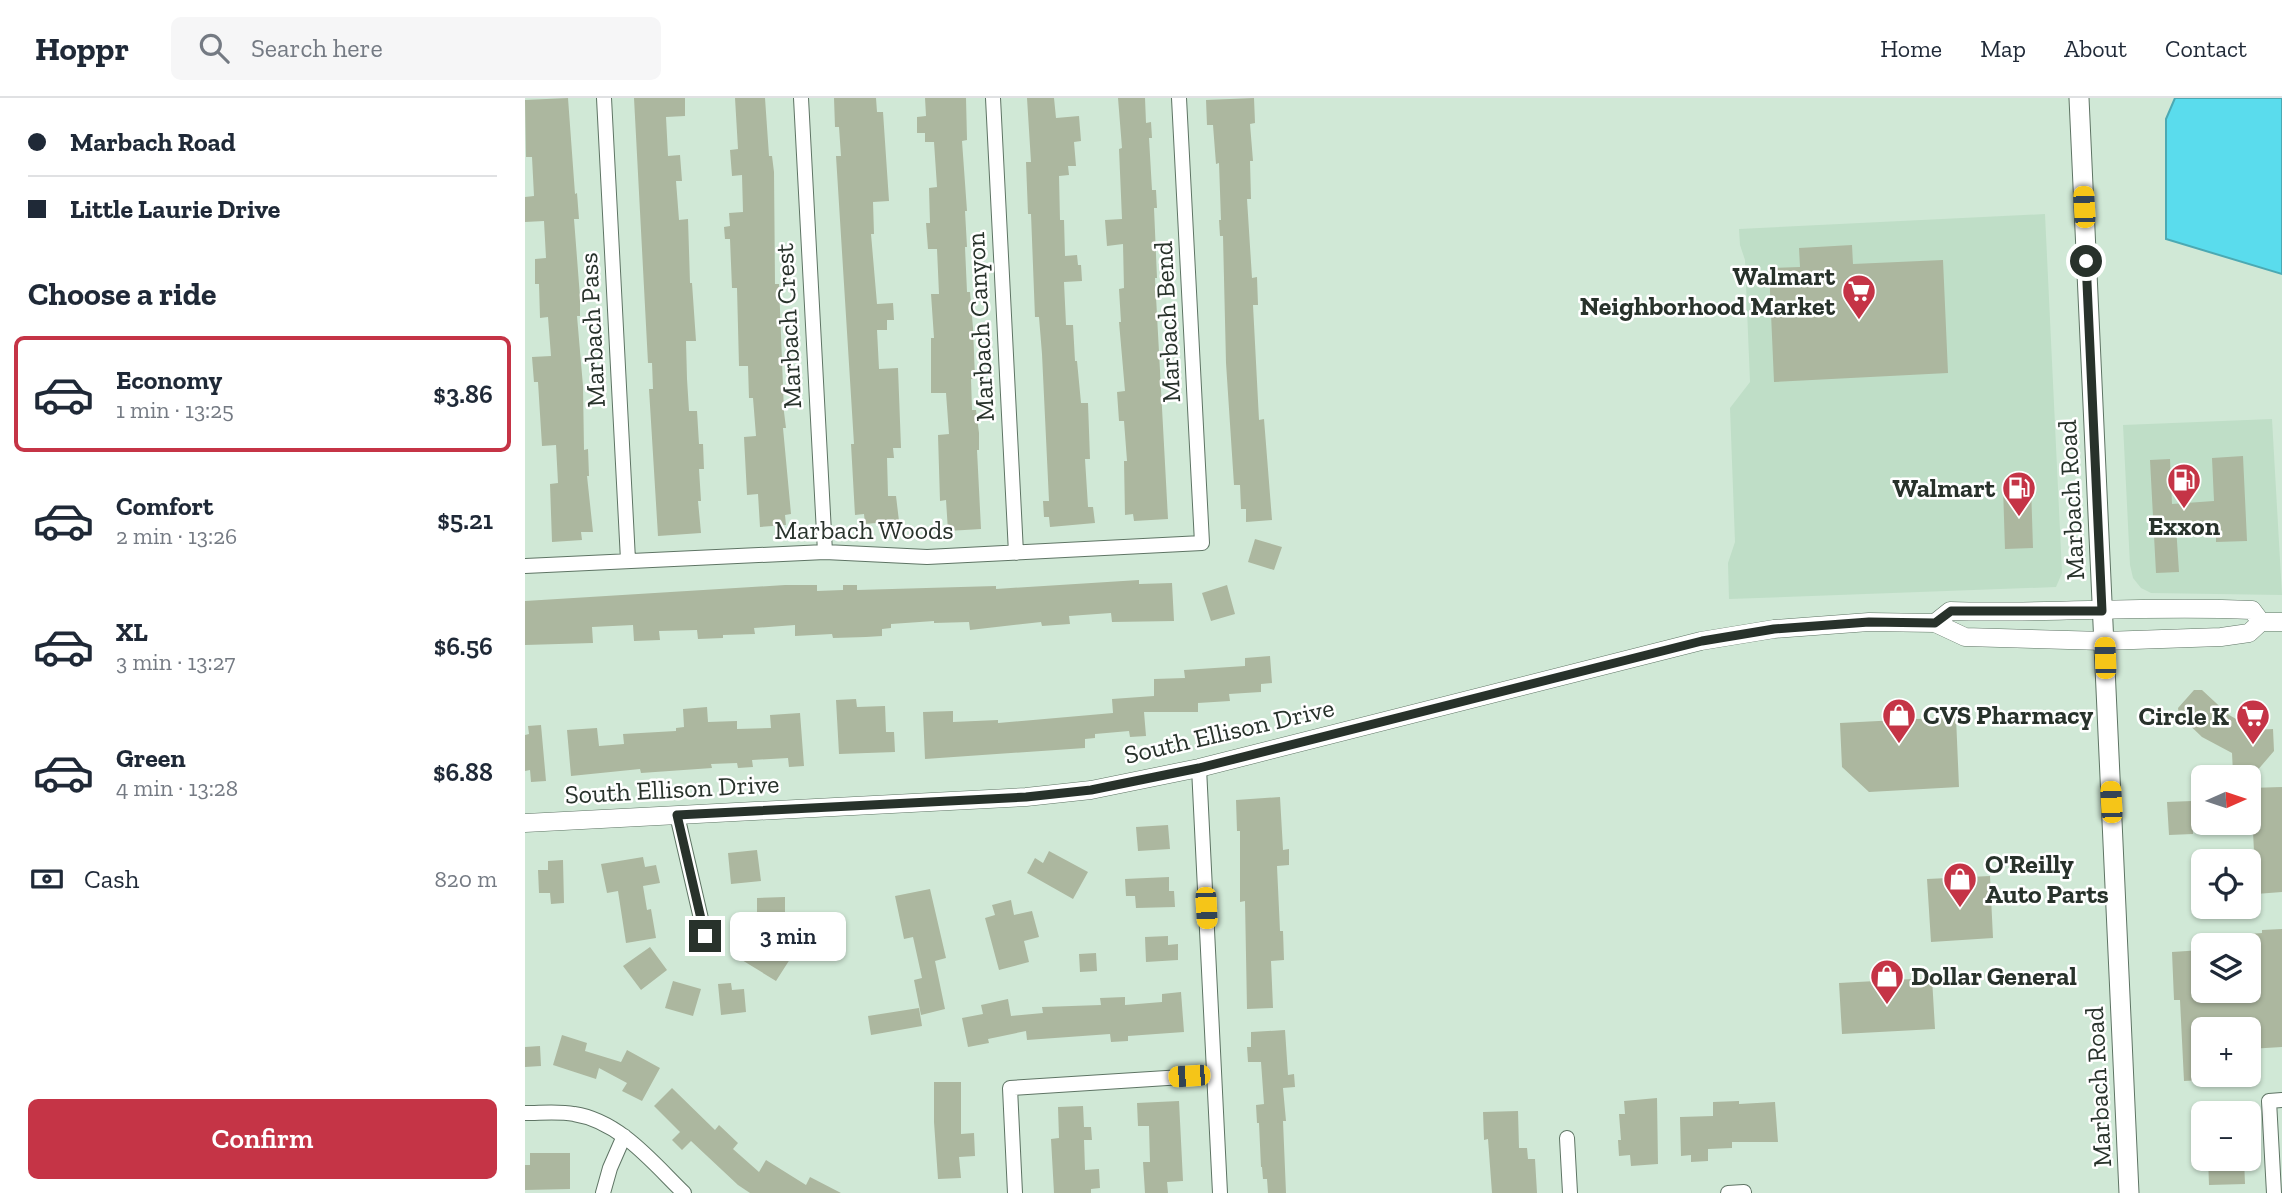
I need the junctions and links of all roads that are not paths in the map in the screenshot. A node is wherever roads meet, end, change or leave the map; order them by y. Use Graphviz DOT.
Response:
graph roads {
  1 [pos="604,98"];
  2 [pos="801,98"];
  3 [pos="993,98"];
  4 [pos="1179,98"];
  5 [pos="2079,98"];
  6 [pos="1202,543"];
  7 [pos="825,552"];
  8 [pos="1016,553"];
  9 [pos="628,561"];
  10 [pos="525,566"];
  11 [pos="2194,607"];
  12 [pos="2102,611"];
  13 [pos="2262,622"];
  14 [pos="2282,622"];
  15 [pos="1935,623"];
  16 [pos="2197,638"];
  17 [pos="2104,641"];
  18 [pos="1199,768"];
  19 [pos="677,815"];
  20 [pos="525,823"];
  21 [pos="705,936"];
  22 [pos="1215,1075"];
  23 [pos="2275,1100"];
  24 [pos="525,1113"];
  25 [pos="624,1136"];
  26 [pos="1567,1138"];
  27 [pos="1744,1192"];
  28 [pos="603,1193"];
  29 [pos="684,1193"];
  30 [pos="1015,1193"];
  31 [pos="1220,1193"];
  32 [pos="1570,1193"];
  33 [pos="1728,1193"];
  34 [pos="2129,1193"];
  35 [pos="2274,1193"];
  1 -- 9 [label="street, Marbach Pass"];
  2 -- 7 [label="street, Marbach Crest"];
  3 -- 8 [label="street, Marbach Canyon"];
  4 -- 6 [label="street, Marbach Bend"];
  5 -- 12 [label="main road, Marbach Road"];
  6 -- 8 [label="street, Marbach Woods"];
  7 -- 8 [label="street, Marbach Woods"];
  7 -- 9 [label="street, Marbach Woods"];
  9 -- 10 [label="street, Marbach Woods"];
  11 -- 12 [label="street, South Ellison Drive"];
  11 -- 13 [label="street, South Ellison Drive"];
  11 -- 16 [label="street"];
  12 -- 15 [label="street, South Ellison Drive"];
  12 -- 17 [label="main road, Marbach Road"];
  13 -- 14 [label="street, South Ellison Drive"];
  13 -- 16 [label="street, South Ellison Drive"];
  15 -- 17 [label="street, South Ellison Drive"];
  15 -- 18 [label="street, South Ellison Drive"];
  16 -- 17 [label="street, South Ellison Drive"];
  17 -- 34 [label="main road, Marbach Road"];
  18 -- 19 [label="street, South Ellison Drive"];
  18 -- 22 [label="street"];
  19 -- 20 [label="street, South Ellison Drive"];
  19 -- 21 [label="street"];
  22 -- 30 [label="street"];
  22 -- 31 [label="street"];
  23 -- 35 [label="street"];
  24 -- 25 [label="street"];
  25 -- 28 [label="street"];
  25 -- 29 [label="street"];
  26 -- 32 [label="street"];
  27 -- 33 [label="street"];
}
